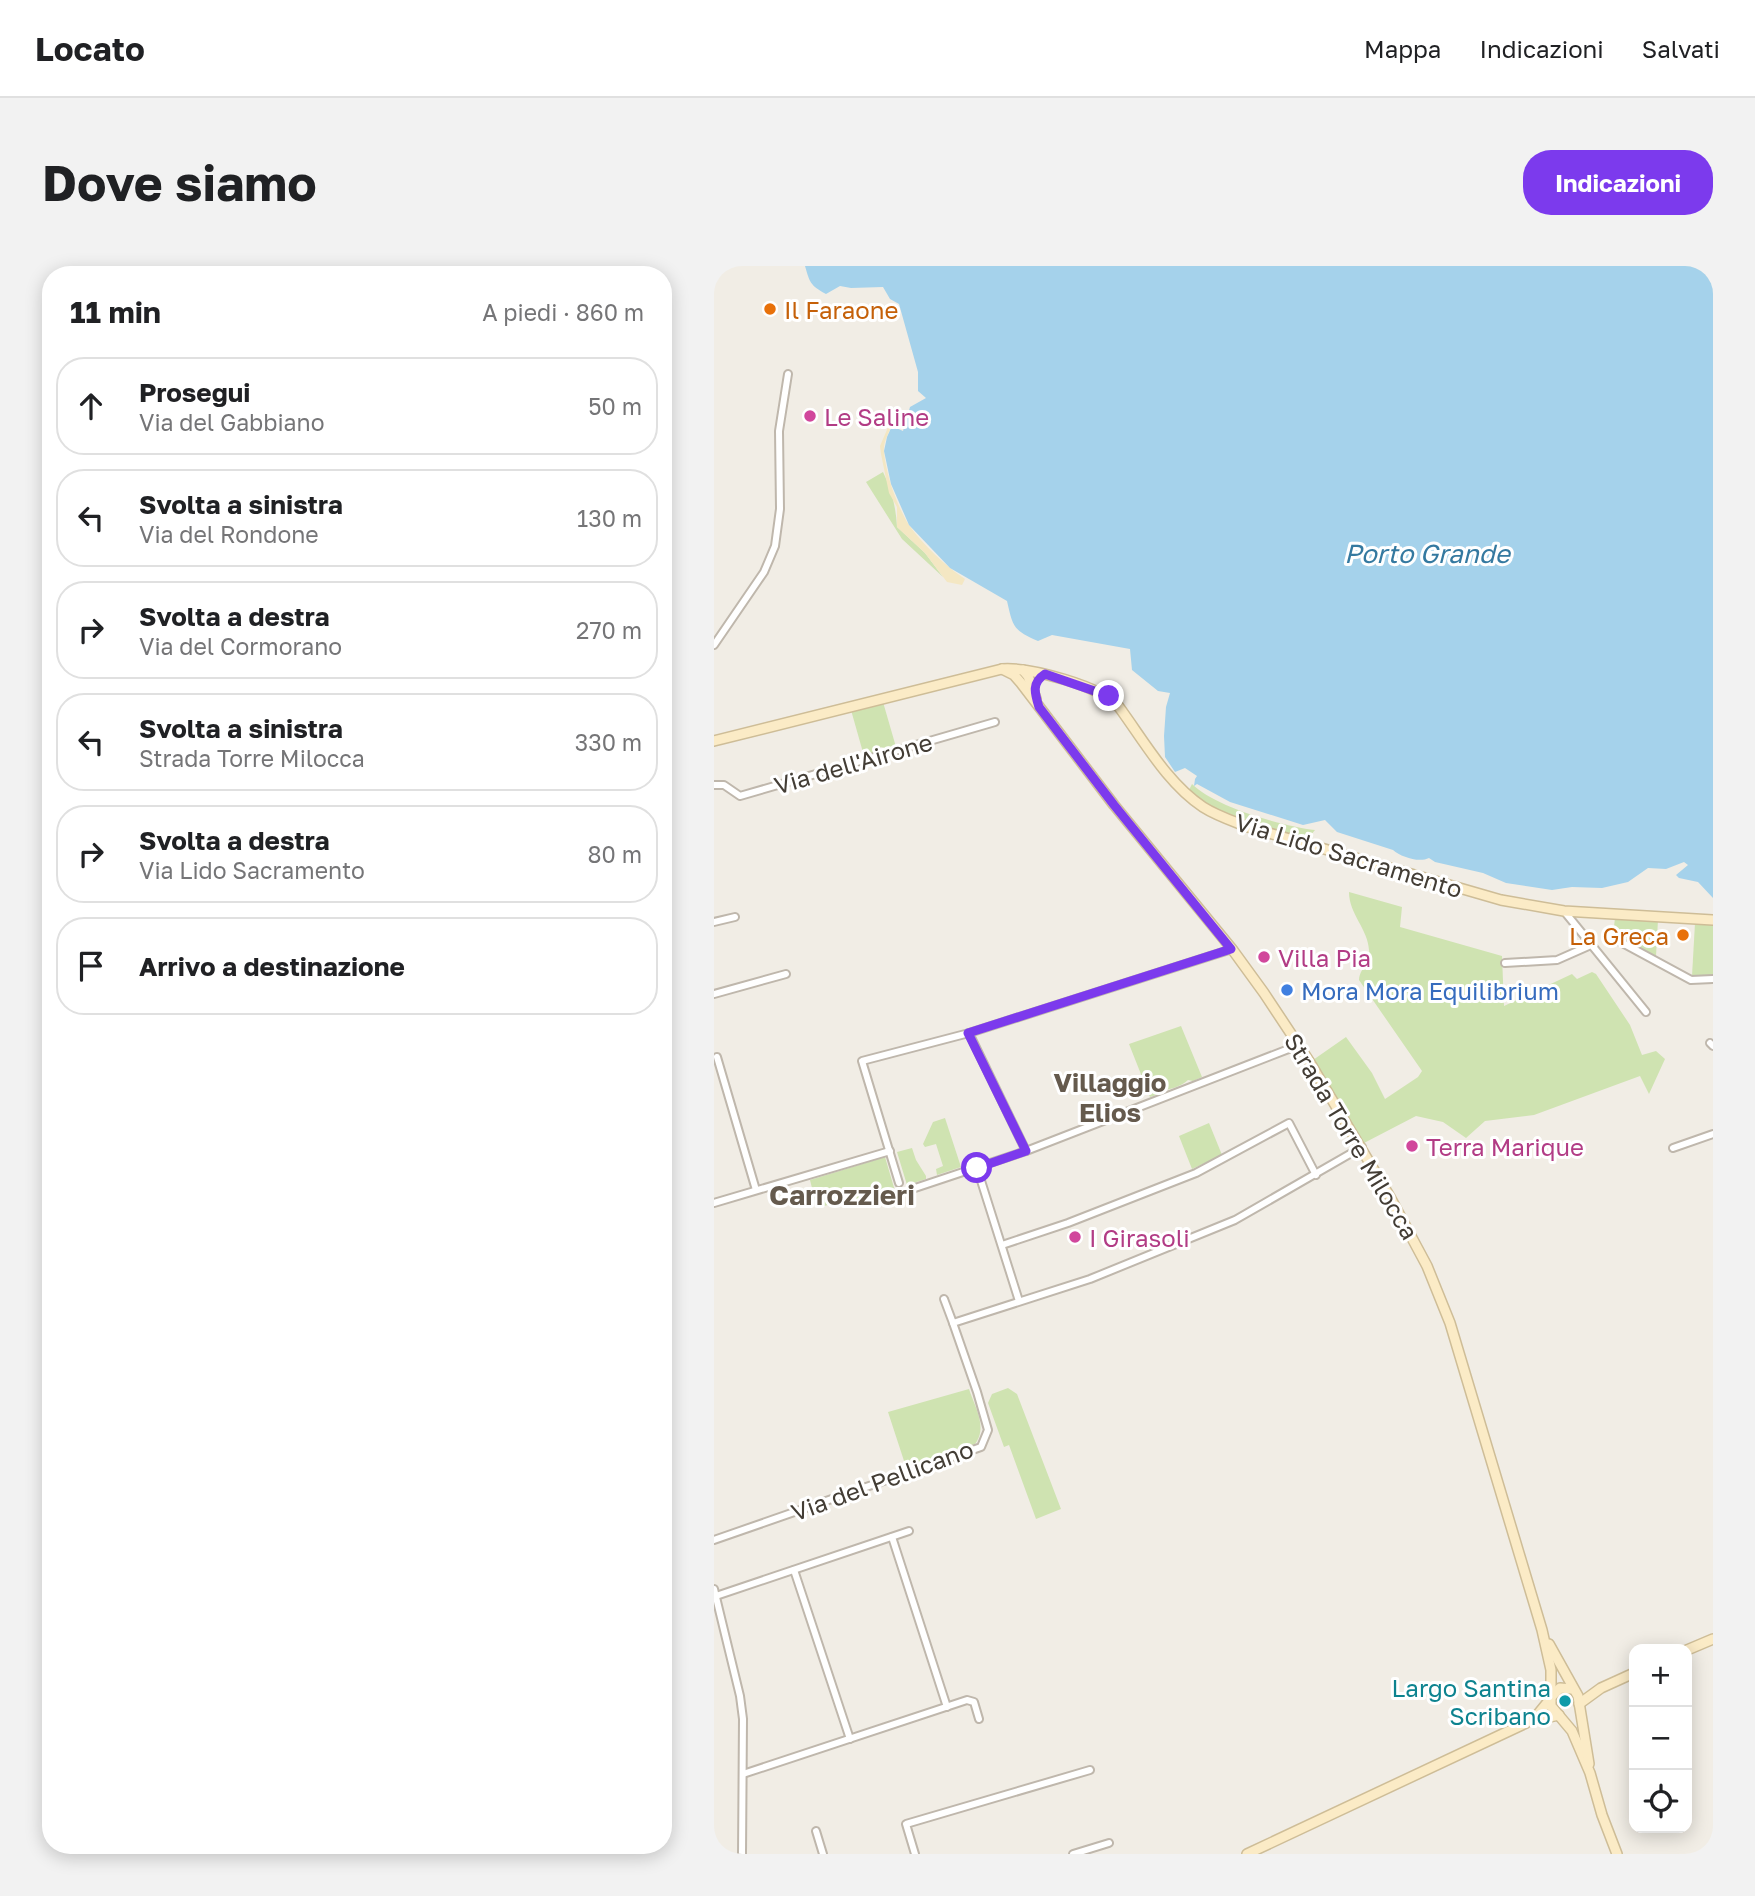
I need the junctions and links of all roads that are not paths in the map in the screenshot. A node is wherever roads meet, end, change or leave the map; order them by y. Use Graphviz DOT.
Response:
graph roads {
  1 [pos="788,374"];
  2 [pos="714,645"];
  3 [pos="1002,669"];
  4 [pos="1023,670"];
  5 [pos="1045,674"];
  6 [pos="1021,683"];
  7 [pos="1034,693"];
  8 [pos="1039,707"];
  9 [pos="995,722"];
  10 [pos="714,740"];
  11 [pos="714,785"];
  12 [pos="1564,911"];
  13 [pos="735,916"];
  14 [pos="1713,920"];
  15 [pos="714,922"];
  16 [pos="1617,940"];
  17 [pos="1591,945"];
  18 [pos="1231,949"];
  19 [pos="1504,963"];
  20 [pos="786,974"];
  21 [pos="1713,979"];
  22 [pos="714,994"];
  23 [pos="1646,1012"];
  24 [pos="968,1033"];
  25 [pos="1299,1045"];
  26 [pos="717,1057"];
  27 [pos="1713,1134"];
  28 [pos="1362,1147"];
  29 [pos="1673,1148"];
  30 [pos="890,1151"];
  31 [pos="1026,1151"];
  32 [pos="977,1168"];
  33 [pos="1316,1175"];
  34 [pos="899,1183"];
  35 [pos="915,1188"];
  36 [pos="756,1190"];
  37 [pos="714,1203"];
  38 [pos="1002,1245"];
  39 [pos="944,1299"];
  40 [pos="1019,1301"];
  41 [pos="953,1323"];
  42 [pos="909,1531"];
  43 [pos="892,1537"];
  44 [pos="714,1540"];
  45 [pos="794,1570"];
  46 [pos="715,1593"];
  47 [pos="1542,1630"];
  48 [pos="1713,1639"];
  49 [pos="1692,1648"];
  50 [pos="1629,1675"];
  51 [pos="1601,1688"];
  52 [pos="1573,1690"];
  53 [pos="1551,1697"];
  54 [pos="1579,1705"];
  55 [pos="947,1707"];
  56 [pos="1560,1715"];
  57 [pos="979,1719"];
  58 [pos="1526,1723"];
  59 [pos="850,1739"];
  60 [pos="1090,1770"];
  61 [pos="1590,1773"];
  62 [pos="743,1774"];
  63 [pos="816,1832"];
  64 [pos="1109,1843"];
  65 [pos="742,1854"];
  66 [pos="823,1854"];
  67 [pos="915,1854"];
  68 [pos="1073,1854"];
  69 [pos="1247,1854"];
  70 [pos="1617,1854"];
  1 -- 2 [label="street"];
  3 -- 4 [label="street, Via Lido Sacramento"];
  3 -- 6 [label="street, Strada Torre Milocca"];
  3 -- 10 [label="street, Via Lido Sacramento"];
  4 -- 5 [label="street, Via Lido Sacramento"];
  4 -- 6 [label="street"];
  4 -- 7 [label="street"];
  5 -- 7 [label="street"];
  5 -- 12 [label="street, Via Lido Sacramento"];
  6 -- 8 [label="street, Strada Torre Milocca"];
  7 -- 8 [label="street"];
  8 -- 18 [label="street, Strada Torre Milocca"];
  9 -- 11 [label="street, Via dell'Airone"];
  12 -- 14 [label="street, Via Lido Sacramento"];
  12 -- 17 [label="street"];
  13 -- 15 [label="street"];
  16 -- 21 [label="street"];
  17 -- 19 [label="street"];
  17 -- 23 [label="street"];
  18 -- 24 [label="street"];
  18 -- 25 [label="street, Strada Torre Milocca"];
  20 -- 22 [label="street"];
  24 -- 30 [label="street"];
  24 -- 31 [label="street"];
  25 -- 28 [label="street, Strada Torre Milocca"];
  25 -- 31 [label="street"];
  26 -- 36 [label="street"];
  27 -- 29 [label="street"];
  28 -- 33 [label="street"];
  28 -- 47 [label="street, Strada Torre Milocca"];
  30 -- 34 [label="street"];
  30 -- 36 [label="street"];
  31 -- 32 [label="street"];
  32 -- 35 [label="street"];
  32 -- 38 [label="street"];
  33 -- 38 [label="street"];
  33 -- 40 [label="street"];
  36 -- 37 [label="street"];
  38 -- 40 [label="street"];
  39 -- 41 [label="street, Via del Pellicano"];
  40 -- 41 [label="street"];
  41 -- 44 [label="street, Via del Pellicano"];
  42 -- 43 [label="street"];
  43 -- 45 [label="street"];
  43 -- 55 [label="street"];
  45 -- 46 [label="street"];
  45 -- 59 [label="street"];
  46 -- 62 [label="street"];
  47 -- 52 [label="street"];
  47 -- 53 [label="street"];
  48 -- 49 [label="street"];
  50 -- 51 [label="street"];
  51 -- 52 [label="street"];
  51 -- 54 [label="street"];
  52 -- 53 [label="street"];
  52 -- 54 [label="street"];
  53 -- 56 [label="street"];
  53 -- 58 [label="street"];
  54 -- 56 [label="street"];
  54 -- 61 [label="street"];
  55 -- 57 [label="street"];
  55 -- 59 [label="street"];
  56 -- 58 [label="street"];
  56 -- 61 [label="street"];
  58 -- 69 [label="street"];
  59 -- 62 [label="street"];
  60 -- 67 [label="street"];
  61 -- 70 [label="street"];
  62 -- 65 [label="street"];
  63 -- 66 [label="street"];
  64 -- 68 [label="street"];
}
